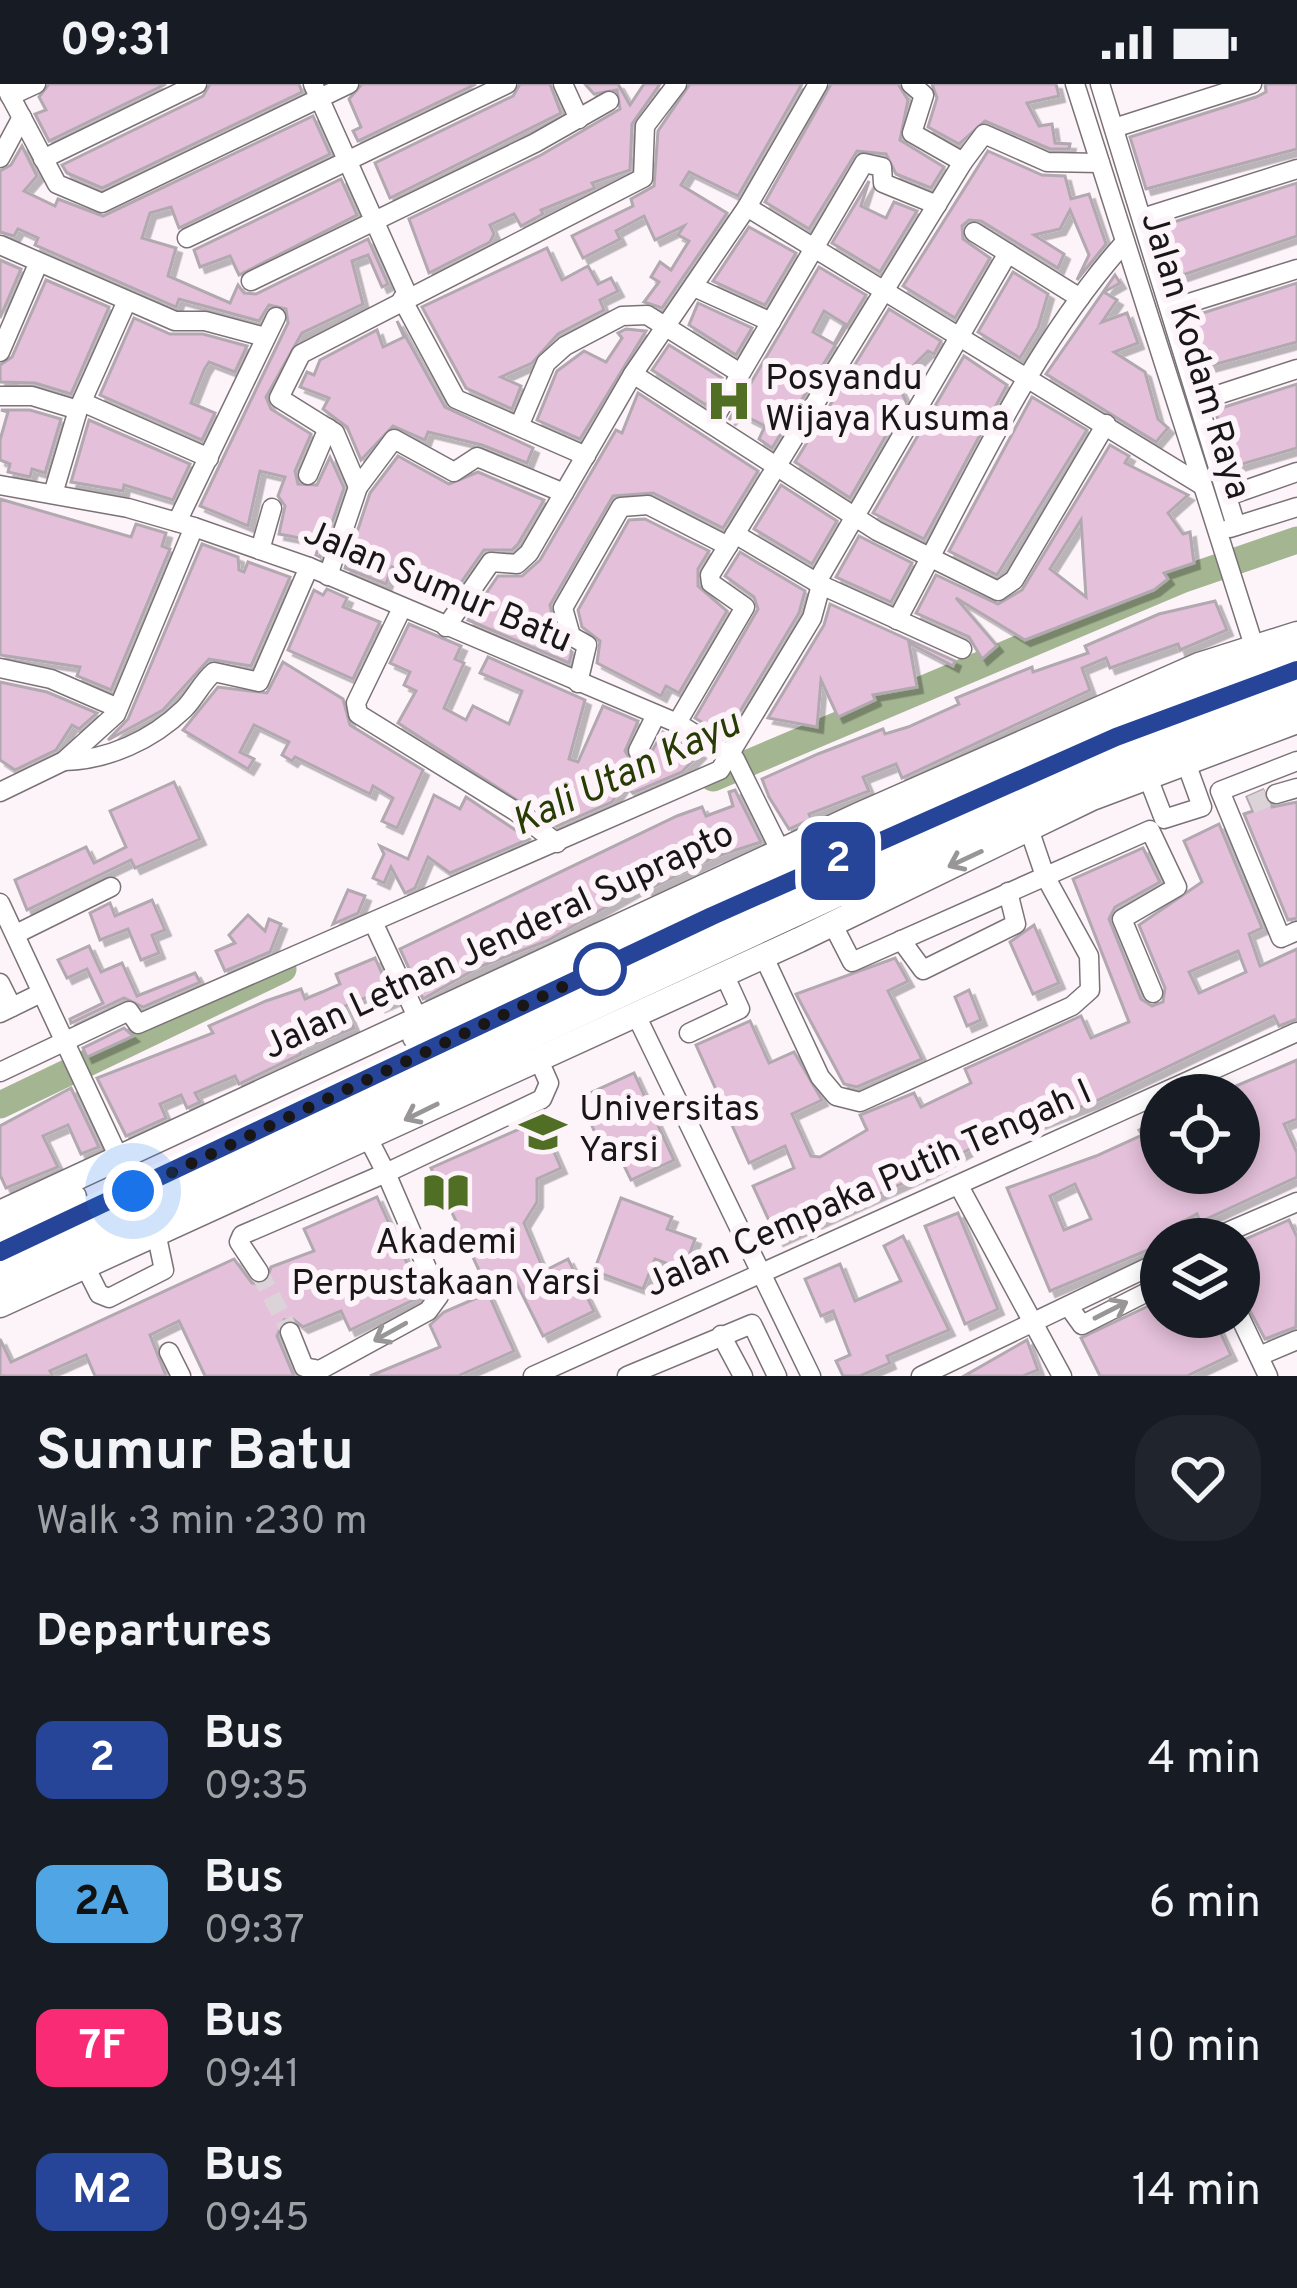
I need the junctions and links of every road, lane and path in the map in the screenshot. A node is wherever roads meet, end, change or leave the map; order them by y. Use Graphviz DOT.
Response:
graph roads {
  1 [pos="36,84"];
  2 [pos="197,84"];
  3 [pos="349,84"];
  4 [pos="506,84"];
  5 [pos="563,84"];
  6 [pos="677,84"];
  7 [pos="818,84"];
  8 [pos="911,84"];
  9 [pos="1076,84"];
  10 [pos="1100,84"];
  11 [pos="1252,84"];
  12 [pos="7,90"];
  13 [pos="316,91"];
  14 [pos="609,101"];
  15 [pos="22,117"];
  16 [pos="579,118"];
  17 [pos="1114,128"];
  18 [pos="0,158"];
  19 [pos="43,159"];
  20 [pos="347,162"];
  21 [pos="963,162"];
  22 [pos="1100,163"];
  23 [pos="1297,169"];
  24 [pos="937,205"];
  25 [pos="747,207"];
  26 [pos="1142,218"];
  27 [pos="375,221"];
  28 [pos="974,232"];
  29 [pos="187,238"];
  30 [pos="1125,242"];
  31 [pos="0,245"];
  32 [pos="816,246"];
  33 [pos="1008,253"];
  34 [pos="38,264"];
  35 [pos="1297,268"];
  36 [pos="251,281"];
  37 [pos="694,287"];
  38 [pos="883,290"];
  39 [pos="405,298"];
  40 [pos="1080,298"];
  41 [pos="126,303"];
  42 [pos="1170,309"];
  43 [pos="276,317"];
  44 [pos="771,322"];
  45 [pos="667,327"];
  46 [pos="961,337"];
  47 [pos="265,338"];
  48 [pos="0,352"];
  49 [pos="1297,369"];
  50 [pos="740,373"];
  51 [pos="633,374"];
  52 [pos="1032,376"];
  53 [pos="243,384"];
  54 [pos="0,396"];
  55 [pos="279,398"];
  56 [pos="1199,401"];
  57 [pos="80,406"];
  58 [pos="520,424"];
  59 [pos="711,424"];
  60 [pos="1106,424"];
  61 [pos="328,428"];
  62 [pos="586,456"];
  63 [pos="209,458"];
  64 [pos="777,466"];
  65 [pos="1297,472"];
  66 [pos="308,475"];
  67 [pos="1200,484"];
  68 [pos="0,485"];
  69 [pos="358,487"];
  70 [pos="564,493"];
  71 [pos="53,494"];
  72 [pos="1228,496"];
  73 [pos="272,508"];
  74 [pos="1297,508"];
  75 [pos="856,514"];
  76 [pos="186,524"];
  77 [pos="1236,526"];
  78 [pos="1214,533"];
  79 [pos="732,540"];
  80 [pos="260,550"];
  81 [pos="929,561"];
  82 [pos="309,567"];
  83 [pos="328,576"];
  84 [pos="819,582"];
  85 [pos="402,608"];
  86 [pos="897,620"];
  87 [pos="446,627"];
  88 [pos="1297,634"];
  89 [pos="1254,646"];
  90 [pos="962,649"];
  91 [pos="1297,656"];
  92 [pos="0,668"];
  93 [pos="1297,670"];
  94 [pos="1297,682"];
  95 [pos="578,683"];
  96 [pos="118,708"];
  97 [pos="656,715"];
  98 [pos="1294,715"];
  99 [pos="676,723"];
  100 [pos="1124,749"];
  101 [pos="1297,749"];
  102 [pos="638,751"];
  103 [pos="731,756"];
  104 [pos="1194,757"];
  105 [pos="64,761"];
  106 [pos="1297,761"];
  107 [pos="1297,788"];
  108 [pos="1220,791"];
  109 [pos="0,792"];
  110 [pos="1276,794"];
  111 [pos="1251,805"];
  112 [pos="859,815"];
  113 [pos="1231,818"];
  114 [pos="891,821"];
  115 [pos="1028,829"];
  116 [pos="556,843"];
  117 [pos="781,852"];
  118 [pos="1045,875"];
  119 [pos="864,882"];
  120 [pos="111,887"];
  121 [pos="1008,892"];
  122 [pos="0,903"];
  123 [pos="840,919"];
  124 [pos="378,930"];
  125 [pos="1297,931"];
  126 [pos="16,934"];
  127 [pos="901,940"];
  128 [pos="764,955"];
  129 [pos="724,974"];
  130 [pos="508,979"];
  131 [pos="0,983"];
  132 [pos="41,993"];
  133 [pos="1153,993"];
  134 [pos="497,1004"];
  135 [pos="6,1010"];
  136 [pos="636,1015"];
  137 [pos="418,1019"];
  138 [pos="1297,1032"];
  139 [pos="689,1033"];
  140 [pos="68,1050"];
  141 [pos="538,1058"];
  142 [pos="0,1072"];
  143 [pos="445,1076"];
  144 [pos="478,1085"];
  145 [pos="368,1138"];
  146 [pos="119,1158"];
  147 [pos="386,1173"];
  148 [pos="285,1174"];
  149 [pos="959,1186"];
  150 [pos="1297,1202"];
  151 [pos="304,1207"];
  152 [pos="0,1213"];
  153 [pos="1260,1218"];
  154 [pos="0,1232"];
  155 [pos="157,1237"];
  156 [pos="0,1252"];
  157 [pos="0,1267"];
  158 [pos="86,1268"];
  159 [pos="259,1272"];
  160 [pos="1140,1275"];
  161 [pos="762,1276"];
  162 [pos="0,1283"];
  163 [pos="1140,1296"];
  164 [pos="0,1305"];
  165 [pos="1069,1307"];
  166 [pos="1034,1324"];
  167 [pos="290,1332"];
  168 [pos="721,1335"];
  169 [pos="1250,1338"];
  170 [pos="1297,1340"];
  171 [pos="169,1352"];
  172 [pos="1258,1356"];
  173 [pos="574,1358"];
  174 [pos="181,1376"];
  175 [pos="533,1376"];
  176 [pos="583,1376"];
  177 [pos="627,1376"];
  178 [pos="743,1376"];
  179 [pos="777,1376"];
  180 [pos="811,1376"];
  181 [pos="921,1376"];
  182 [pos="1062,1376"];
  183 [pos="1268,1376"];
  1 -- 12 [label="street"];
  2 -- 19 [label="street"];
  3 -- 13 [label="street"];
  4 -- 20 [label="street"];
  5 -- 16 [label="street"];
  6 -- 39 [label="street"];
  7 -- 25 [label="street"];
  8 -- 21 [label="street"];
  9 -- 22 [label="street, Jalan Kodam Raya"];
  10 -- 17 [label="street"];
  11 -- 17 [label="street"];
  12 -- 15 [label="street"];
  13 -- 19 [label="street"];
  13 -- 20 [label="street"];
  14 -- 16 [label="street"];
  15 -- 18 [label="street"];
  15 -- 19 [label="street"];
  16 -- 27 [label="street"];
  17 -- 26 [label="street"];
  20 -- 27 [label="street"];
  20 -- 29 [label="street"];
  21 -- 22 [label="street"];
  21 -- 24 [label="street"];
  22 -- 30 [label="street, Jalan Kodam Raya"];
  23 -- 26 [label="street"];
  24 -- 32 [label="street"];
  24 -- 38 [label="street"];
  25 -- 32 [label="street"];
  25 -- 37 [label="street"];
  26 -- 42 [label="street"];
  27 -- 36 [label="street"];
  27 -- 39 [label="street"];
  28 -- 33 [label="street"];
  30 -- 40 [label="street"];
  30 -- 67 [label="street, Jalan Kodam Raya"];
  31 -- 34 [label="street"];
  32 -- 38 [label="street"];
  32 -- 44 [label="street"];
  33 -- 40 [label="street"];
  33 -- 46 [label="street"];
  34 -- 41 [label="street"];
  34 -- 48 [label="street"];
  35 -- 42 [label="street"];
  37 -- 44 [label="street"];
  37 -- 45 [label="street"];
  38 -- 46 [label="street"];
  38 -- 64 [label="street"];
  39 -- 55 [label="street"];
  39 -- 58 [label="street"];
  40 -- 52 [label="street"];
  41 -- 47 [label="street"];
  41 -- 57 [label="street"];
  42 -- 56 [label="street"];
  43 -- 47 [label="street"];
  44 -- 50 [label="street"];
  45 -- 50 [label="street"];
  45 -- 51 [label="street"];
  45 -- 58 [label="street"];
  46 -- 52 [label="street"];
  46 -- 75 [label="street"];
  47 -- 53 [label="street"];
  49 -- 56 [label="street"];
  50 -- 59 [label="street"];
  51 -- 59 [label="street"];
  51 -- 62 [label="street"];
  52 -- 60 [label="street"];
  52 -- 81 [label="street"];
  53 -- 55 [label="street"];
  53 -- 63 [label="street"];
  54 -- 57 [label="street"];
  55 -- 61 [label="street"];
  56 -- 72 [label="street"];
  57 -- 63 [label="street"];
  57 -- 71 [label="street"];
  58 -- 62 [label="street"];
  59 -- 64 [label="street"];
  60 -- 67 [label="street"];
  60 -- 81 [label="street"];
  61 -- 66 [label="street"];
  61 -- 69 [label="street"];
  62 -- 70 [label="street"];
  63 -- 76 [label="street"];
  64 -- 75 [label="street"];
  64 -- 79 [label="street"];
  65 -- 72 [label="street"];
  67 -- 78 [label="street, Jalan Kodam Raya"];
  68 -- 71 [label="street, Jalan Sumur Batu"];
  69 -- 70 [label="street"];
  69 -- 83 [label="street"];
  70 -- 87 [label="street"];
  71 -- 76 [label="street, Jalan Sumur Batu"];
  72 -- 77 [label="street"];
  73 -- 80 [label="street"];
  74 -- 77 [label="street"];
  75 -- 81 [label="street"];
  75 -- 84 [label="street"];
  76 -- 80 [label="street, Jalan Sumur Batu"];
  76 -- 96 [label="street"];
  77 -- 78 [label="street"];
  78 -- 89 [label="street, Jalan Kodam Raya"];
  79 -- 84 [label="street"];
  79 -- 95 [label="street"];
  79 -- 99 [label="street"];
  80 -- 82 [label="street, Jalan Sumur Batu"];
  81 -- 86 [label="street"];
  82 -- 83 [label="street, Jalan Sumur Batu"];
  82 -- 105 [label="street"];
  83 -- 85 [label="street, Jalan Sumur Batu"];
  84 -- 86 [label="street"];
  84 -- 103 [label="street"];
  85 -- 87 [label="street, Jalan Sumur Batu"];
  85 -- 116 [label="street"];
  86 -- 90 [label="street"];
  87 -- 95 [label="street, Jalan Sumur Batu"];
  88 -- 89 [label="main road, Jalan Letnan Jenderal Suprapto"];
  89 -- 112 [label="main road, Jalan Letnan Jenderal Suprapto"];
  91 -- 100 [label="main road, Jalan Letnan Jenderal Suprapto"];
  92 -- 96 [label="street"];
  93 -- 100 [label="street"];
  94 -- 100 [label="street"];
  95 -- 97 [label="street, Jalan Sumur Batu"];
  96 -- 105 [label="street"];
  97 -- 99 [label="street, Jalan Sumur Batu"];
  97 -- 102 [label="street"];
  98 -- 100 [label="main road, Jalan Letnan Jenderal Suprapto"];
  98 -- 101 [label="street"];
  98 -- 104 [label="main road, Jalan Letnan Jenderal Suprapto"];
  99 -- 103 [label="street, Jalan Sumur Batu"];
  100 -- 104 [label="main road, Jalan Letnan Jenderal Suprapto"];
  100 -- 104 [label="street"];
  100 -- 114 [label="main road, Jalan Letnan Jenderal Suprapto"];
  100 -- 115 [label="main road, Jalan Letnan Jenderal Suprapto"];
  100 -- 119 [label="main road, Jalan Letnan Jenderal Suprapto"];
  100 -- 156 [label="street"];
  100 -- 157 [label="street"];
  103 -- 116 [label="street"];
  103 -- 117 [label="street"];
  104 -- 108 [label="street"];
  105 -- 109 [label="street"];
  106 -- 108 [label="street"];
  107 -- 110 [label="street"];
  108 -- 113 [label="street"];
  111 -- 113 [label="street"];
  112 -- 114 [label="main road"];
  112 -- 117 [label="main road, Jalan Letnan Jenderal Suprapto"];
  113 -- 125 [label="street"];
  114 -- 134 [label="main road, Jalan Letnan Jenderal Suprapto"];
  115 -- 118 [label="street"];
  115 -- 123 [label="main road, Jalan Letnan Jenderal Suprapto, one-way"];
  116 -- 124 [label="street"];
  117 -- 130 [label="main road, Jalan Letnan Jenderal Suprapto"];
  118 -- 121 [label="street"];
  118 -- 128 [label="street"];
  118 -- 133 [label="street"];
  119 -- 123 [label="main road"];
  119 -- 143 [label="main road, Jalan Letnan Jenderal Suprapto"];
  120 -- 126 [label="street"];
  121 -- 127 [label="street"];
  121 -- 127 [label="street"];
  122 -- 126 [label="street"];
  123 -- 127 [label="street"];
  123 -- 128 [label="main road, Jalan Letnan Jenderal Suprapto"];
  124 -- 137 [label="street"];
  124 -- 140 [label="street"];
  126 -- 132 [label="street"];
  128 -- 129 [label="main road, Jalan Letnan Jenderal Suprapto"];
  129 -- 136 [label="main road, Jalan Letnan Jenderal Suprapto"];
  129 -- 139 [label="street"];
  130 -- 134 [label="main road"];
  130 -- 137 [label="main road, Jalan Letnan Jenderal Suprapto"];
  131 -- 135 [label="street"];
  132 -- 135 [label="street"];
  132 -- 140 [label="street"];
  134 -- 154 [label="main road, Jalan Letnan Jenderal Suprapto"];
  136 -- 141 [label="main road, Jalan Letnan Jenderal Suprapto"];
  136 -- 161 [label="street"];
  137 -- 146 [label="main road, Jalan Letnan Jenderal Suprapto"];
  138 -- 149 [label="street, Jalan Cempaka Putih Tengah I"];
  140 -- 142 [label="street"];
  140 -- 146 [label="street"];
  141 -- 144 [label="main road, Jalan Letnan Jenderal Suprapto"];
  141 -- 147 [label="street"];
  143 -- 144 [label="main road"];
  143 -- 162 [label="main road, Jalan Letnan Jenderal Suprapto"];
  144 -- 145 [label="main road, Jalan Letnan Jenderal Suprapto, one-way"];
  145 -- 147 [label="street"];
  145 -- 148 [label="main road, Jalan Letnan Jenderal Suprapto"];
  146 -- 152 [label="main road, Jalan Letnan Jenderal Suprapto"];
  147 -- 151 [label="street"];
  147 -- 167 [label="street, one-way"];
  148 -- 151 [label="street"];
  148 -- 155 [label="main road, Jalan Letnan Jenderal Suprapto"];
  149 -- 161 [label="street, Jalan Cempaka Putih Tengah I"];
  149 -- 166 [label="street"];
  150 -- 153 [label="street"];
  151 -- 159 [label="street"];
  155 -- 158 [label="main road, Jalan Letnan Jenderal Suprapto"];
  155 -- 158 [label="street"];
  158 -- 164 [label="main road, Jalan Letnan Jenderal Suprapto"];
  160 -- 165 [label="street"];
  161 -- 173 [label="street, Jalan Cempaka Putih Tengah I"];
  161 -- 180 [label="street"];
  165 -- 163 [label="street, one-way"];
  165 -- 166 [label="street"];
  166 -- 181 [label="street"];
  166 -- 182 [label="street"];
  168 -- 177 [label="street"];
  168 -- 178 [label="street"];
  168 -- 179 [label="street"];
  169 -- 172 [label="street"];
  170 -- 172 [label="street"];
  171 -- 174 [label="street"];
  172 -- 183 [label="street"];
  173 -- 175 [label="street, Jalan Cempaka Putih Tengah I"];
  173 -- 176 [label="street"];
}
